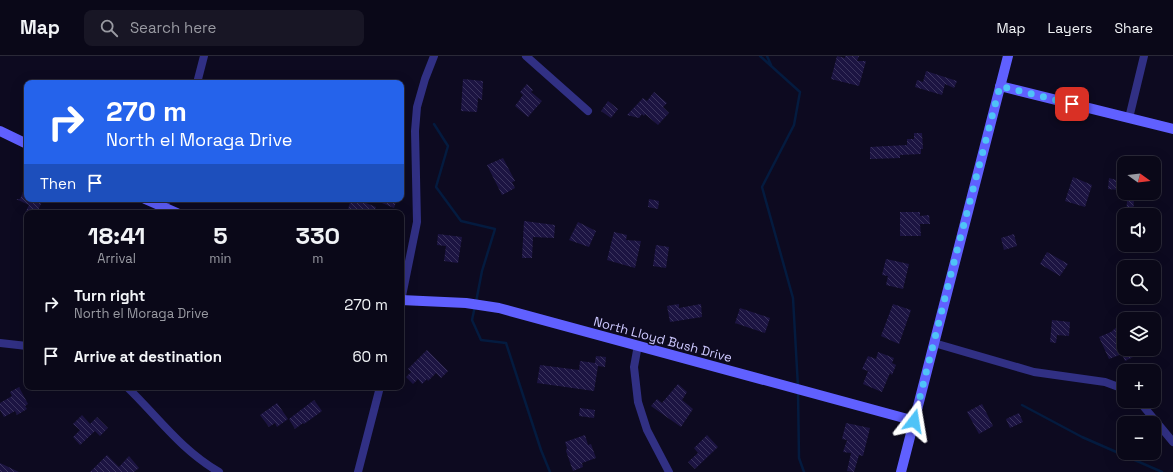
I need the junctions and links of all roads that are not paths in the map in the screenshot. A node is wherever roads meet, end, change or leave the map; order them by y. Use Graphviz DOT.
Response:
graph roads {
  1 [pos="204,56"];
  2 [pos="434,56"];
  3 [pos="526,56"];
  4 [pos="1008,56"];
  5 [pos="1144,56"];
  6 [pos="198,80"];
  7 [pos="1000,86"];
  8 [pos="588,111"];
  9 [pos="1129,118"];
  10 [pos="1173,129"];
  11 [pos="0,131"];
  12 [pos="24,143"];
  13 [pos="166,203"];
  14 [pos="174,210"];
  15 [pos="404,285"];
  16 [pos="404,300"];
  17 [pos="0,343"];
  18 [pos="934,343"];
  19 [pos="638,345"];
  20 [pos="24,346"];
  21 [pos="1117,386"];
  22 [pos="130,390"];
  23 [pos="379,390"];
  24 [pos="1145,408"];
  25 [pos="914,421"];
  26 [pos="1173,442"];
  27 [pos="218,472"];
  28 [pos="358,472"];
  29 [pos="669,472"];
  30 [pos="901,472"];
  1 -- 6 [label="street"];
  2 -- 15 [label="street"];
  3 -- 8 [label="street"];
  4 -- 7 [label="street"];
  5 -- 9 [label="street"];
  7 -- 9 [label="street"];
  7 -- 18 [label="street"];
  9 -- 10 [label="street"];
  11 -- 12 [label="street"];
  13 -- 14 [label="street"];
  16 -- 19 [label="street, North Lloyd Bush Drive"];
  17 -- 20 [label="street"];
  18 -- 21 [label="street"];
  18 -- 25 [label="street"];
  19 -- 25 [label="street, North Lloyd Bush Drive"];
  19 -- 29 [label="street"];
  22 -- 27 [label="street"];
  23 -- 28 [label="street"];
  24 -- 26 [label="street"];
  25 -- 30 [label="street"];
}
